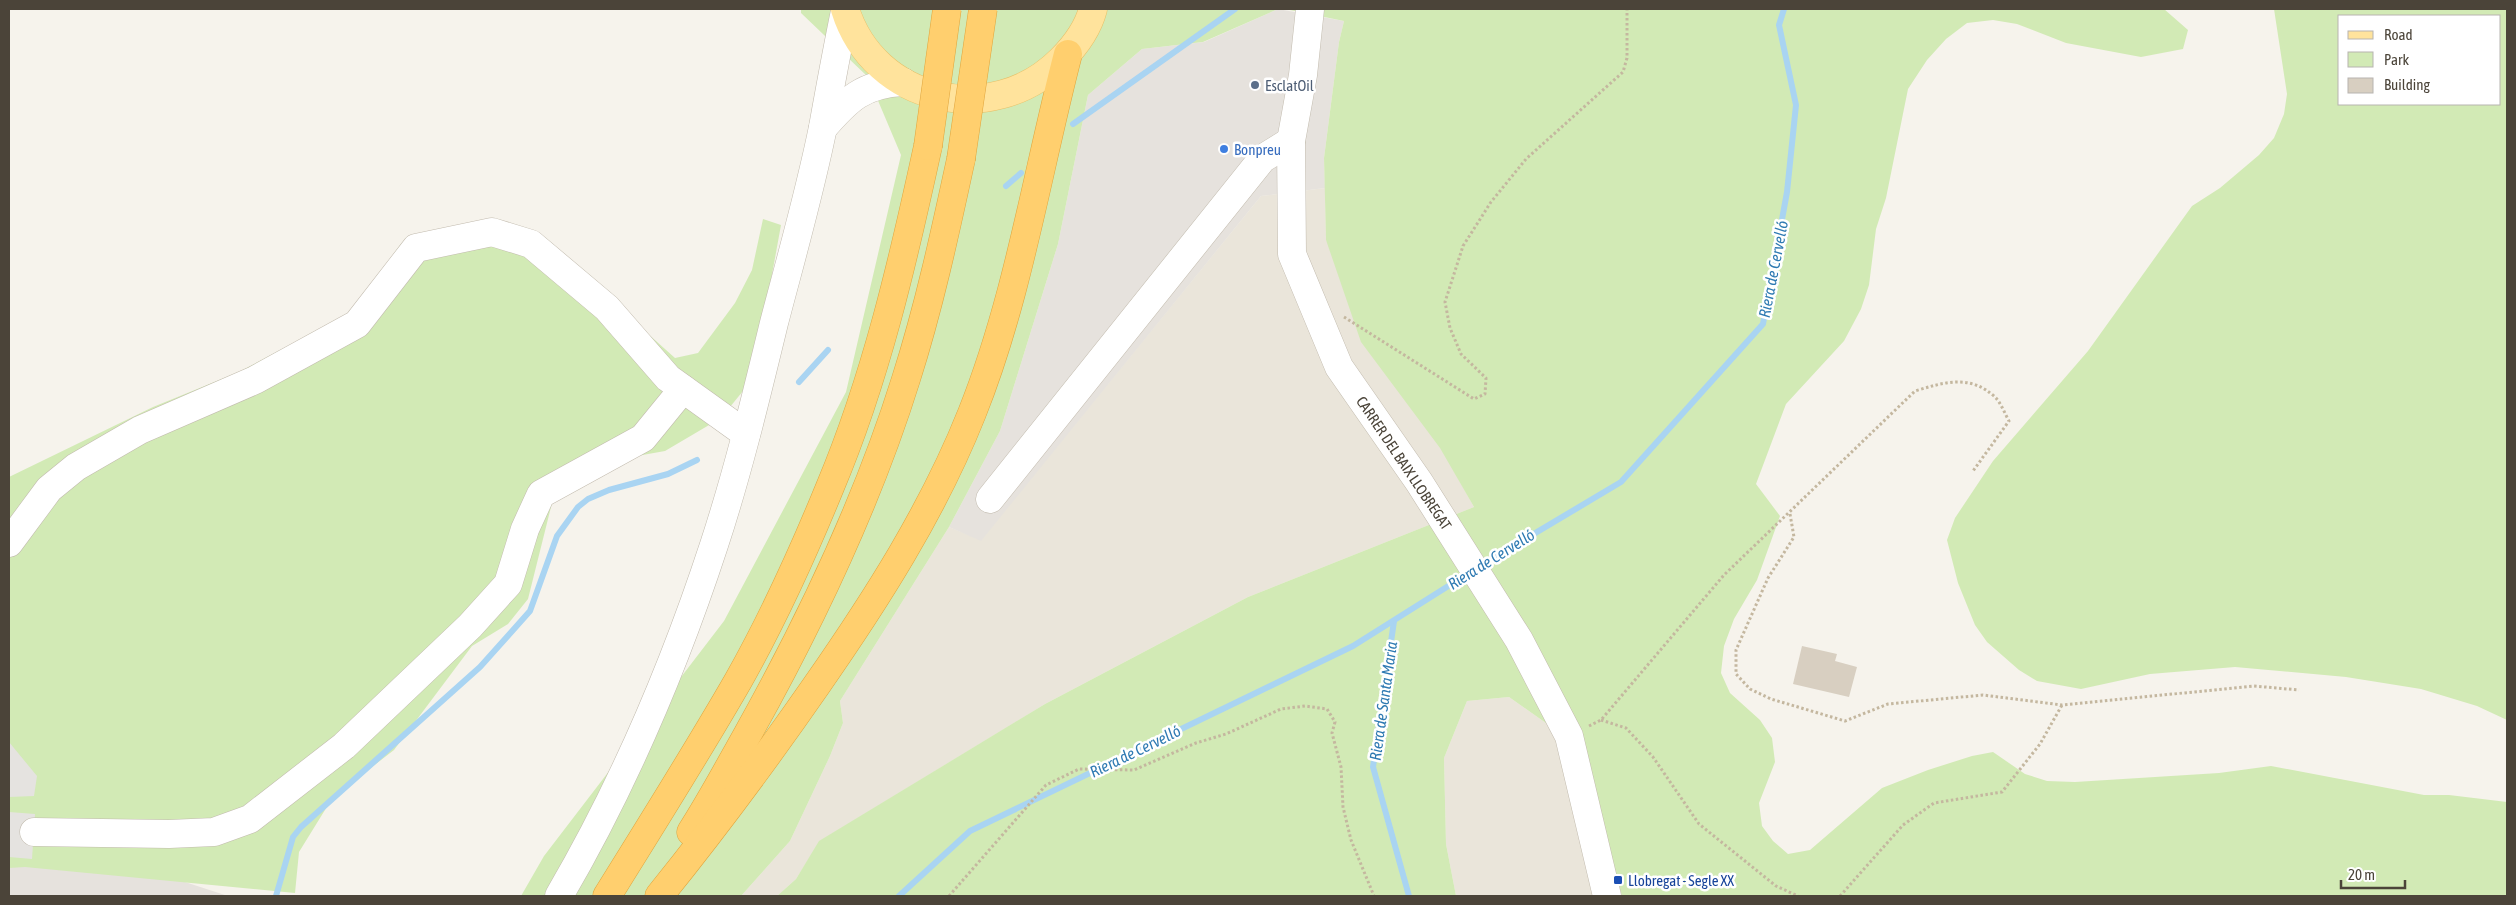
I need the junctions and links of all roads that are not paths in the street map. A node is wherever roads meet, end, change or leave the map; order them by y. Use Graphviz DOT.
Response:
graph roads {
  1 [pos="947,9"];
  2 [pos="984,9"];
  3 [pos="1310,9"];
  4 [pos="845,10"];
  5 [pos="1094,10"];
  6 [pos="1068,54"];
  7 [pos="903,82"];
  8 [pos="822,128"];
  9 [pos="1291,141"];
  10 [pos="683,389"];
  11 [pos="746,434"];
  12 [pos="990,499"];
  13 [pos="9,543"];
  14 [pos="34,832"];
  15 [pos="559,896"];
  16 [pos="606,896"];
  17 [pos="649,896"];
  18 [pos="659,896"];
  19 [pos="1607,896"];
  1 -- 16 [label="highway, bridge"];
  2 -- 17 [label="highway, bridge"];
  3 -- 9 [label="street, CARRER DEL BAIX LLOBREGAT"];
  4 -- 7 [label="main road"];
  4 -- 8 [label="street"];
  5 -- 6 [label="main road"];
  6 -- 7 [label="main road"];
  6 -- 18 [label="highway"];
  7 -- 8 [label="street"];
  8 -- 11 [label="street"];
  9 -- 12 [label="street"];
  9 -- 19 [label="street, CARRER DEL BAIX LLOBREGAT"];
  10 -- 11 [label="street"];
  10 -- 13 [label="street"];
  10 -- 14 [label="street"];
  11 -- 15 [label="street"];
}
